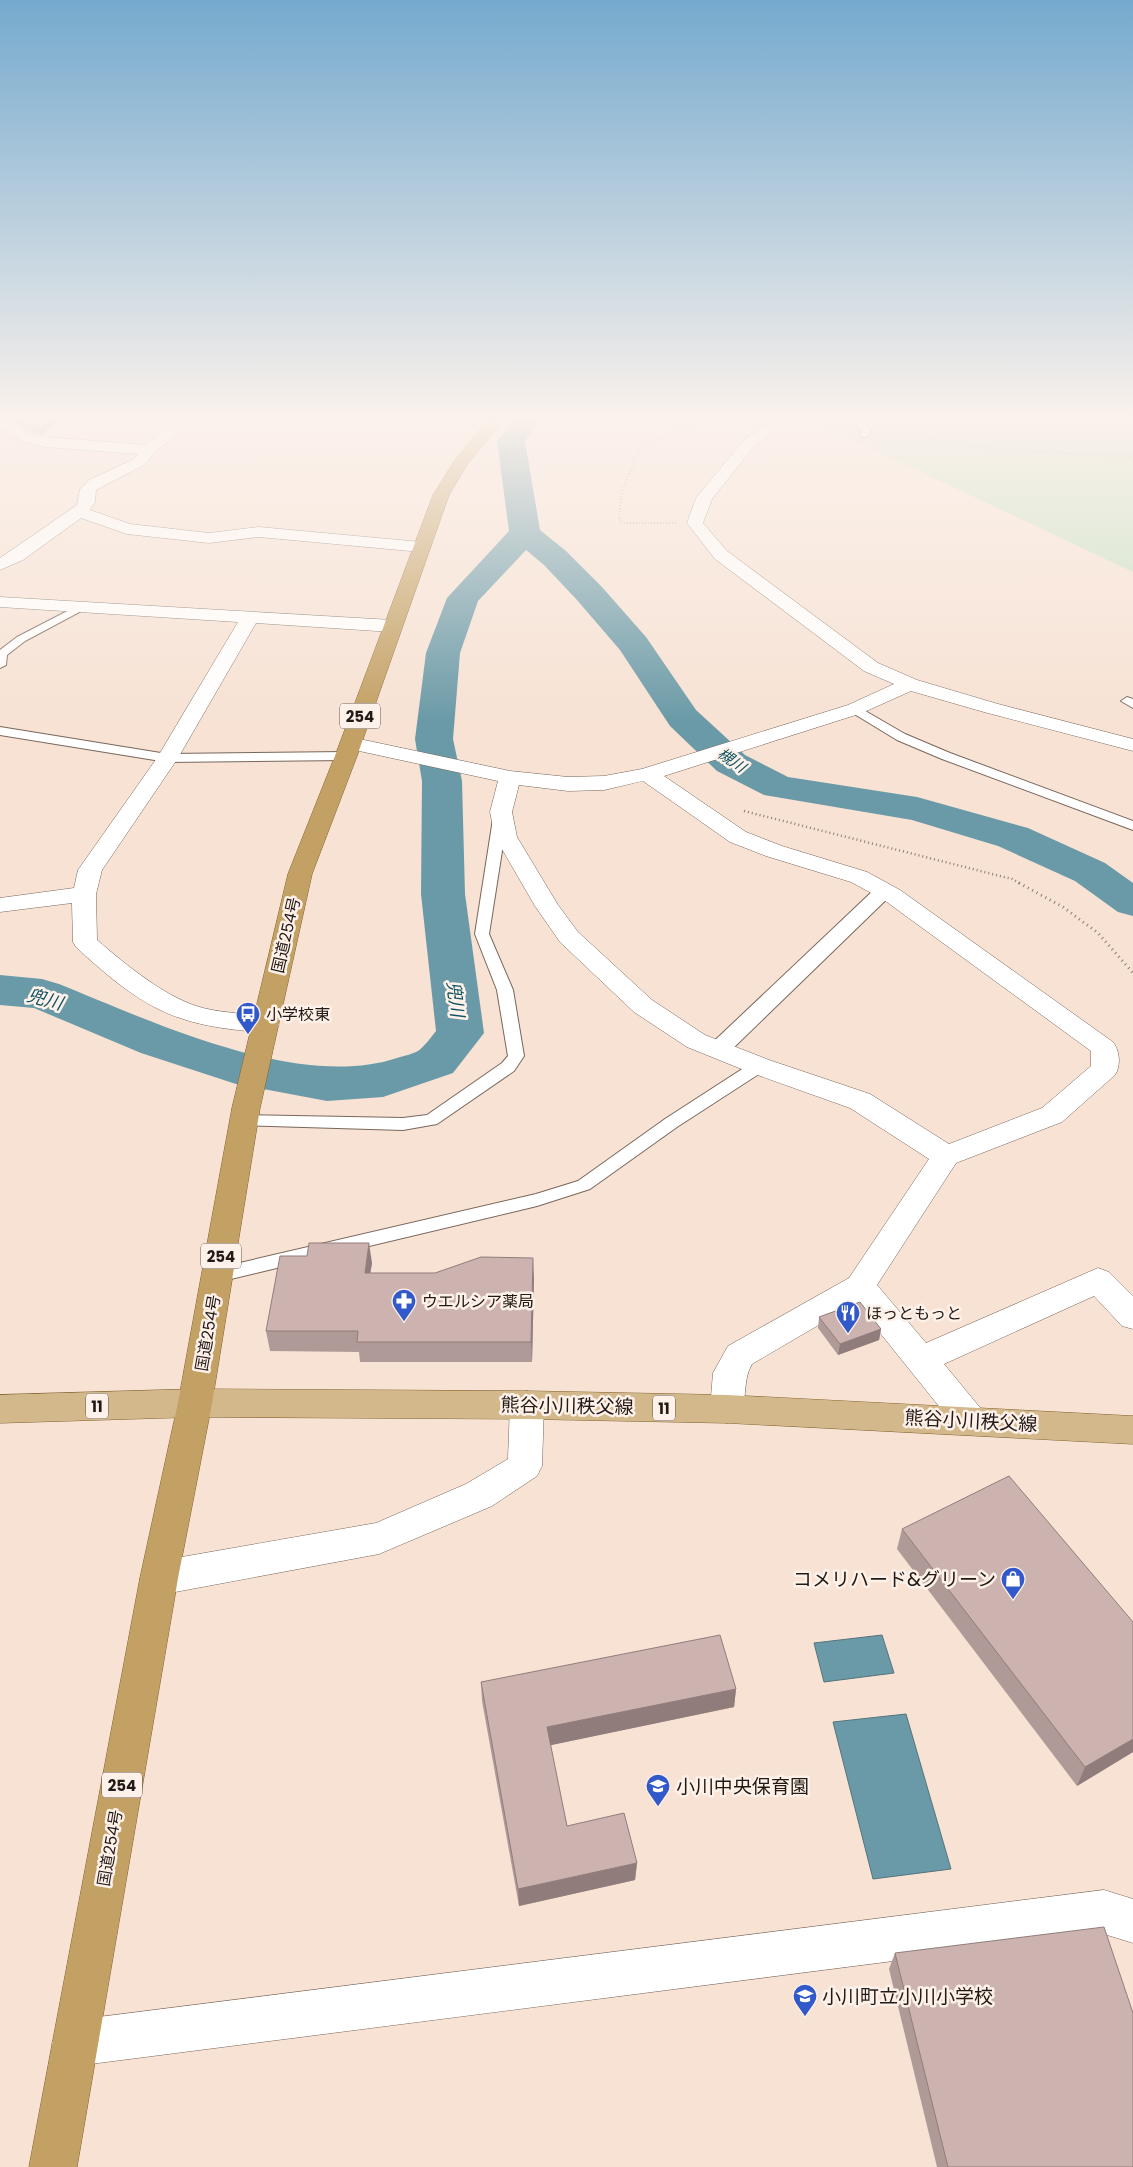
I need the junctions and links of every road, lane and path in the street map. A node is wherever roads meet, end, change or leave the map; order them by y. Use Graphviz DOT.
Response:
graph roads {
  1 [pos="69,519"];
  2 [pos="99,519"];
  3 [pos="432,519"];
  4 [pos="619,519"];
  5 [pos="696,519"];
  6 [pos="695,523"];
  7 [pos="421,547"];
  8 [pos="0,565"];
  9 [pos="0,602"];
  10 [pos="81,607"];
  11 [pos="250,618"];
  12 [pos="392,626"];
  13 [pos="0,665"];
  14 [pos="910,684"];
  15 [pos="855,709"];
  16 [pos="0,730"];
  17 [pos="1133,744"];
  18 [pos="348,749"];
  19 [pos="167,758"];
  20 [pos="650,773"];
  21 [pos="502,775"];
  22 [pos="742,811"];
  23 [pos="501,812"];
  24 [pos="1133,826"];
  25 [pos="884,891"];
  26 [pos="84,894"];
  27 [pos="0,905"];
  28 [pos="1133,973"];
  29 [pos="265,1029"];
  30 [pos="718,1050"];
  31 [pos="760,1066"];
  32 [pos="245,1114"];
  33 [pos="946,1156"];
  34 [pos="218,1275"];
  35 [pos="860,1286"];
  36 [pos="1127,1302"];
  37 [pos="921,1360"];
  38 [pos="195,1404"];
  39 [pos="527,1405"];
  40 [pos="727,1409"];
  41 [pos="0,1410"];
  42 [pos="970,1420"];
  43 [pos="1133,1430"];
  44 [pos="159,1578"];
  45 [pos="1133,1921"];
  46 [pos="75,2043"];
  47 [pos="53,2167"];
  1 -- 8 [label="street"];
  2 -- 7 [label="street"];
  3 -- 7 [label="highway, 国道254号 / 254"];
  4 -- 6 [label="path"];
  5 -- 6 [label="street"];
  6 -- 14 [label="street"];
  7 -- 12 [label="highway, 国道254号 / 254"];
  9 -- 10 [label="street"];
  10 -- 11 [label="street"];
  10 -- 13 [label="lane"];
  11 -- 12 [label="street"];
  11 -- 19 [label="street"];
  12 -- 18 [label="highway, 国道254号 / 254"];
  14 -- 15 [label="street"];
  14 -- 17 [label="street"];
  15 -- 20 [label="street"];
  15 -- 24 [label="lane"];
  16 -- 19 [label="lane"];
  18 -- 19 [label="lane"];
  18 -- 21 [label="street"];
  18 -- 29 [label="highway, 国道254号 / 254"];
  19 -- 26 [label="street"];
  20 -- 21 [label="street"];
  20 -- 25 [label="street"];
  21 -- 23 [label="street"];
  22 -- 28 [label="path"];
  23 -- 30 [label="street"];
  23 -- 32 [label="lane"];
  25 -- 30 [label="street"];
  25 -- 33 [label="street"];
  26 -- 27 [label="street"];
  26 -- 29 [label="street"];
  29 -- 32 [label="highway, 国道254号 / 254"];
  30 -- 31 [label="street"];
  31 -- 33 [label="street"];
  31 -- 34 [label="lane"];
  32 -- 34 [label="highway, 国道254号 / 254"];
  33 -- 35 [label="street"];
  34 -- 38 [label="highway, 国道254号 / 254"];
  35 -- 37 [label="street"];
  35 -- 40 [label="street"];
  36 -- 37 [label="street"];
  37 -- 42 [label="street"];
  38 -- 39 [label="main road, 熊谷小川秩父線 / 11"];
  38 -- 41 [label="main road, 熊谷小川秩父線 / 11"];
  38 -- 44 [label="highway, 国道254号 / 254"];
  39 -- 40 [label="main road, 熊谷小川秩父線 / 11"];
  39 -- 44 [label="street"];
  40 -- 42 [label="main road, 熊谷小川秩父線 / 11"];
  42 -- 43 [label="main road, 熊谷小川秩父線 / 11"];
  44 -- 46 [label="highway, 国道254号 / 254"];
  45 -- 46 [label="street"];
  46 -- 47 [label="highway, 国道254号 / 254"];
}
